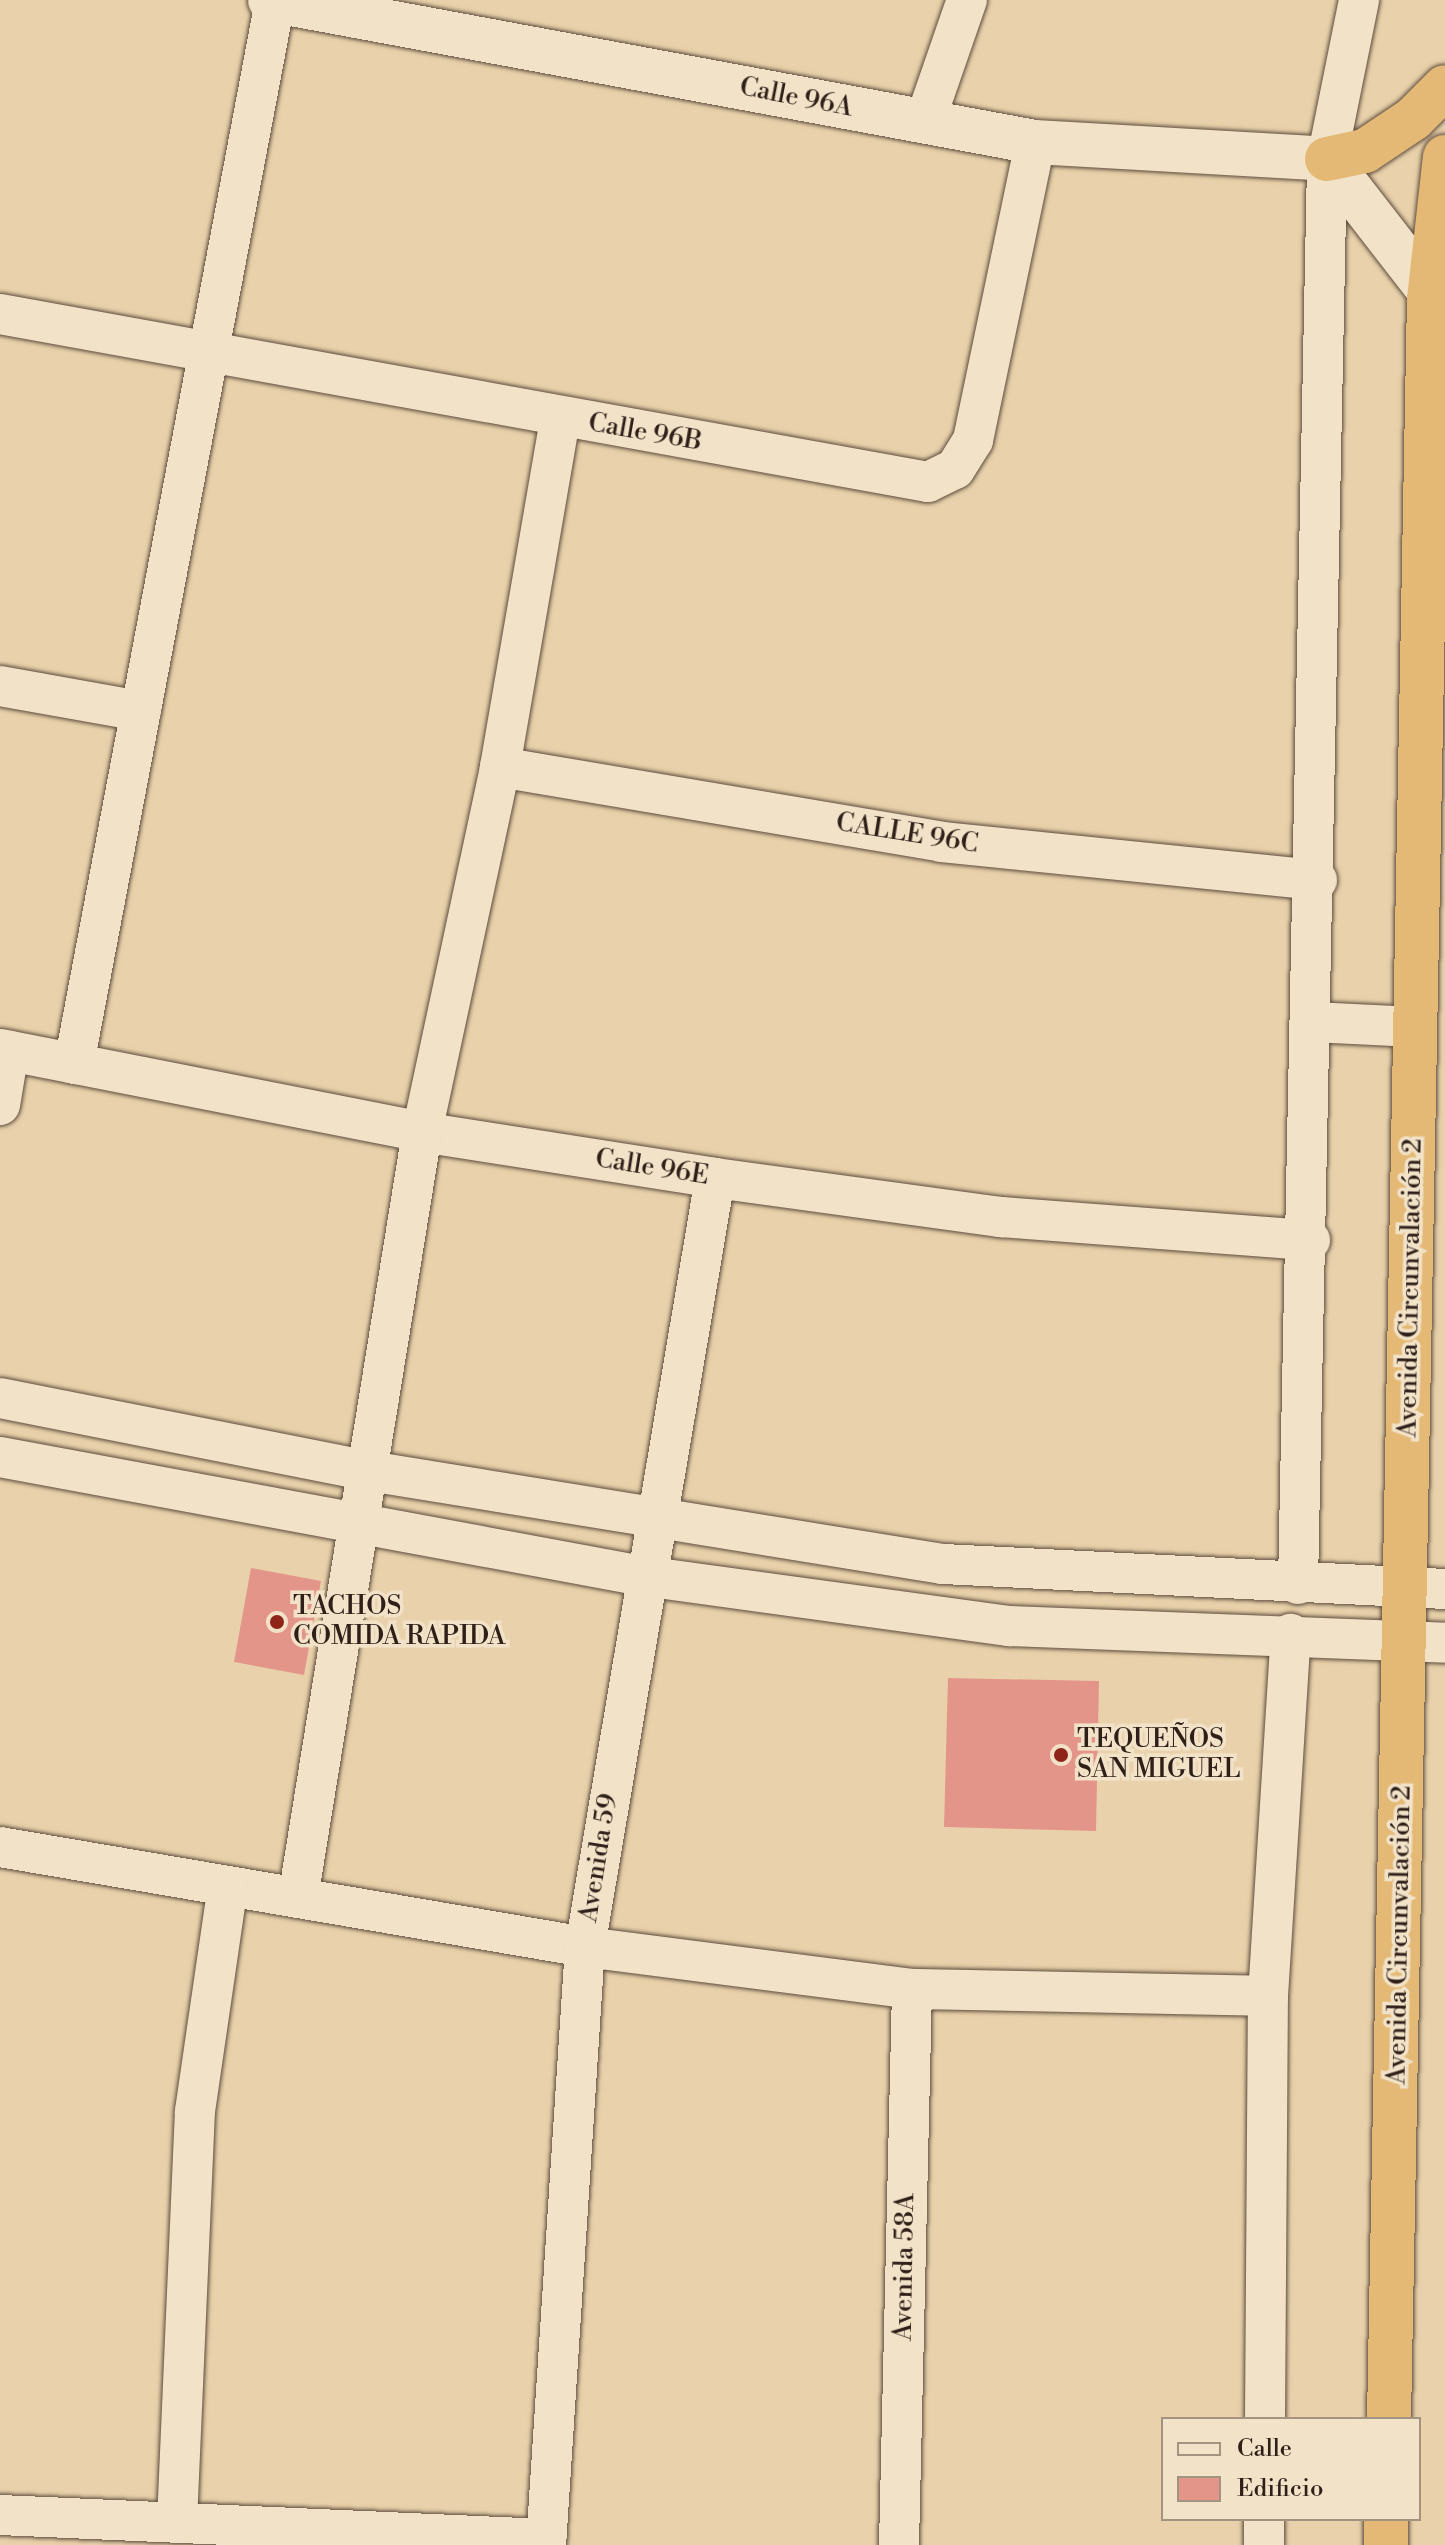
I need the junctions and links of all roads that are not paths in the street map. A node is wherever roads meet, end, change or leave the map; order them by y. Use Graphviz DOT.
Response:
graph roads {
  1 [pos="272,0"];
  2 [pos="967,0"];
  3 [pos="1359,0"];
  4 [pos="1445,87"];
  5 [pos="925,121"];
  6 [pos="1035,142"];
  7 [pos="1445,157"];
  8 [pos="1327,159"];
  9 [pos="1437,305"];
  10 [pos="0,314"];
  11 [pos="209,352"];
  12 [pos="560,418"];
  13 [pos="0,686"];
  14 [pos="141,711"];
  15 [pos="500,767"];
  16 [pos="1317,880"];
  17 [pos="1312,1022"];
  18 [pos="1415,1027"];
  19 [pos="4,1050"];
  20 [pos="74,1064"];
  21 [pos="0,1105"];
  22 [pos="422,1132"];
  23 [pos="715,1178"];
  24 [pos="1310,1240"];
  25 [pos="0,1398"];
  26 [pos="0,1457"];
  27 [pos="369,1471"];
  28 [pos="655,1516"];
  29 [pos="358,1520"];
  30 [pos="643,1576"];
  31 [pos="1298,1584"];
  32 [pos="1426,1588"];
  33 [pos="1291,1634"];
  34 [pos="1426,1642"];
  35 [pos="0,1847"];
  36 [pos="228,1886"];
  37 [pos="298,1898"];
  38 [pos="585,1947"];
  39 [pos="912,1989"];
  40 [pos="1268,1996"];
  41 [pos="1265,2417"];
  42 [pos="1389,2417"];
  43 [pos="0,2515"];
  44 [pos="1264,2521"];
  45 [pos="1386,2521"];
  46 [pos="177,2522"];
  47 [pos="546,2542"];
  48 [pos="899,2545"];
  49 [pos="1264,2545"];
  50 [pos="1386,2545"];
  1 -- 5 [label="street, Calle 96A"];
  1 -- 11 [label="street"];
  2 -- 5 [label="street"];
  3 -- 8 [label="street"];
  4 -- 8 [label="highway"];
  5 -- 6 [label="street, Calle 96A"];
  6 -- 8 [label="street, Calle 96A"];
  6 -- 12 [label="street, Calle 96B"];
  7 -- 9 [label="highway, Avenida Circunvalación 2"];
  8 -- 9 [label="street"];
  8 -- 16 [label="street"];
  9 -- 18 [label="highway, Avenida Circunvalación 2"];
  10 -- 11 [label="street, Calle 96B"];
  11 -- 12 [label="street, Calle 96B"];
  11 -- 14 [label="street"];
  12 -- 15 [label="street"];
  13 -- 14 [label="street"];
  14 -- 20 [label="street"];
  15 -- 16 [label="street, CALLE 96C"];
  15 -- 22 [label="street"];
  16 -- 17 [label="street"];
  17 -- 18 [label="street"];
  17 -- 24 [label="street"];
  18 -- 32 [label="highway, Avenida Circunvalación 2"];
  19 -- 20 [label="street, Calle 96E"];
  19 -- 21 [label="street"];
  20 -- 22 [label="street, Calle 96E"];
  22 -- 23 [label="street, Calle 96E"];
  22 -- 27 [label="street"];
  23 -- 24 [label="street, Calle 96E"];
  23 -- 28 [label="street, Avenida 59"];
  24 -- 31 [label="street"];
  25 -- 27 [label="street"];
  26 -- 29 [label="street"];
  27 -- 28 [label="street"];
  27 -- 29 [label="street"];
  28 -- 30 [label="street, Avenida 59"];
  28 -- 31 [label="street"];
  29 -- 30 [label="street"];
  29 -- 37 [label="street"];
  30 -- 33 [label="street"];
  30 -- 38 [label="street, Avenida 59"];
  31 -- 32 [label="street"];
  32 -- 34 [label="highway, Avenida Circunvalación 2"];
  33 -- 34 [label="street"];
  33 -- 40 [label="street"];
  34 -- 42 [label="highway, Avenida Circunvalación 2"];
  35 -- 36 [label="street"];
  36 -- 37 [label="street"];
  36 -- 46 [label="street"];
  37 -- 38 [label="street"];
  38 -- 39 [label="street"];
  38 -- 47 [label="street, Avenida 59"];
  39 -- 40 [label="street"];
  39 -- 48 [label="street, Avenida 58A"];
  40 -- 41 [label="street"];
  43 -- 46 [label="street"];
  44 -- 49 [label="street"];
  45 -- 50 [label="highway"];
  46 -- 47 [label="street"];
}
